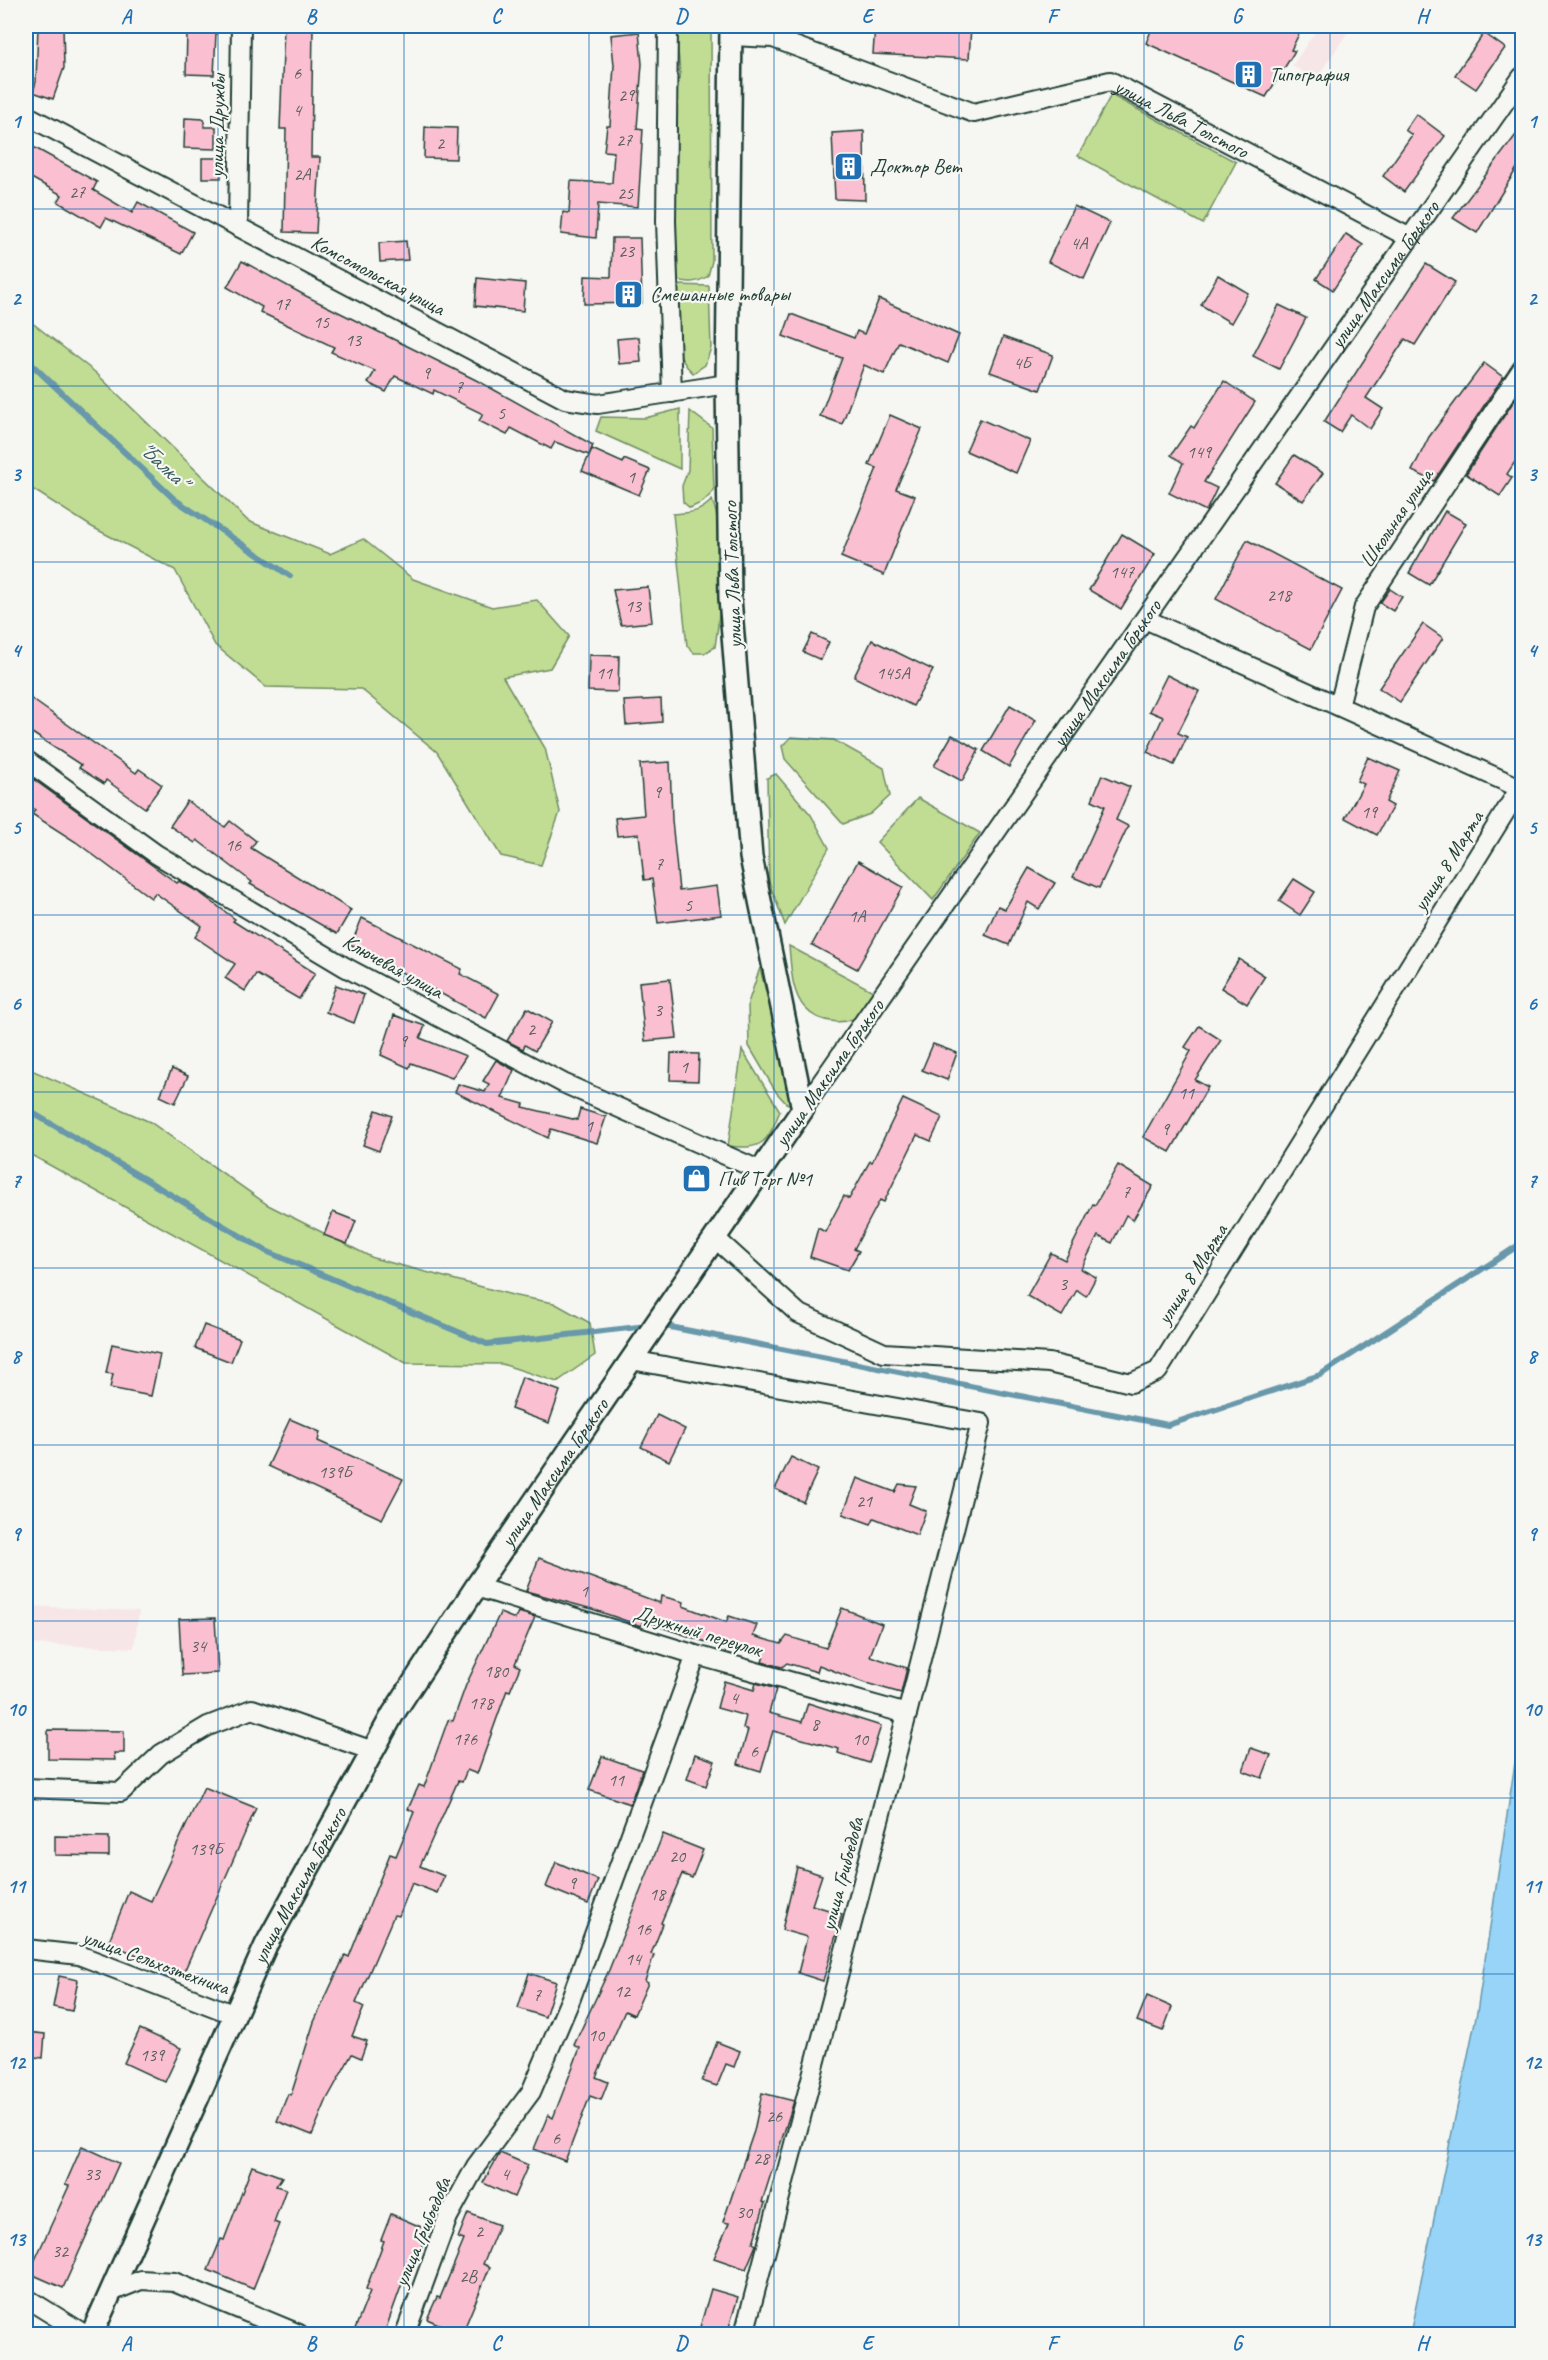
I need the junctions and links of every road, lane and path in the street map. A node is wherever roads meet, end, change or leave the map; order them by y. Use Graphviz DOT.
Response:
graph roads {
  1 [pos="242,26"];
  2 [pos="668,26"];
  3 [pos="732,31"];
  4 [pos="1522,77"];
  5 [pos="26,115"];
  6 [pos="238,227"];
  7 [pos="1410,238"];
  8 [pos="1522,369"];
  9 [pos="727,384"];
  10 [pos="672,393"];
  11 [pos="1145,619"];
  12 [pos="1338,706"];
  13 [pos="26,760"];
  14 [pos="803,1109"];
  15 [pos="761,1171"];
  16 [pos="715,1238"];
  17 [pos="632,1360"];
  18 [pos="476,1587"];
  19 [pos="696,1655"];
  20 [pos="908,1714"];
  21 [pos="373,1751"];
  22 [pos="26,1788"];
  23 [pos="26,1949"];
  24 [pos="235,2015"];
  25 [pos="111,2292"];
  26 [pos="26,2298"];
  27 [pos="84,2334"];
  28 [pos="92,2334"];
  29 [pos="299,2334"];
  30 [pos="405,2334"];
  31 [pos="744,2334"];
  1 -- 6 [label="street, улица Дружбы"];
  2 -- 10 [label="street"];
  3 -- 7 [label="street, улица Льва Толстого"];
  3 -- 9 [label="street, улица Льва Толстого"];
  4 -- 7 [label="street, улица Максима Горького"];
  5 -- 6 [label="street, Комсомольская улица"];
  6 -- 10 [label="street, Комсомольская улица"];
  7 -- 11 [label="street, улица Максима Горького"];
  8 -- 12 [label="street, Школьная улица"];
  9 -- 10 [label="street, Комсомольская улица"];
  9 -- 14 [label="street, улица Льва Толстого"];
  11 -- 12 [label="street"];
  11 -- 14 [label="street, улица Максима Горького"];
  12 -- 16 [label="street, улица 8 Марта"];
  13 -- 15 [label="street, Ключевая улица"];
  14 -- 15 [label="street, улица Максима Горького"];
  15 -- 16 [label="street, улица Максима Горького"];
  16 -- 17 [label="street, улица Максима Горького"];
  17 -- 18 [label="street, улица Максима Горького"];
  17 -- 20 [label="street, улица Грибоедова"];
  18 -- 19 [label="street, Дружный переулок"];
  18 -- 21 [label="street, улица Максима Горького"];
  19 -- 20 [label="street, Дружный переулок"];
  19 -- 30 [label="street, улица Грибоедова"];
  20 -- 31 [label="street, улица Грибоедова"];
  21 -- 22 [label="street"];
  21 -- 24 [label="street, улица Максима Горького"];
  23 -- 24 [label="street, улица Сельхозтехника"];
  24 -- 25 [label="street, улица Максима Горького"];
  25 -- 28 [label="street, улица Максима Горького"];
  25 -- 29 [label="street"];
  26 -- 27 [label="street"];
}
